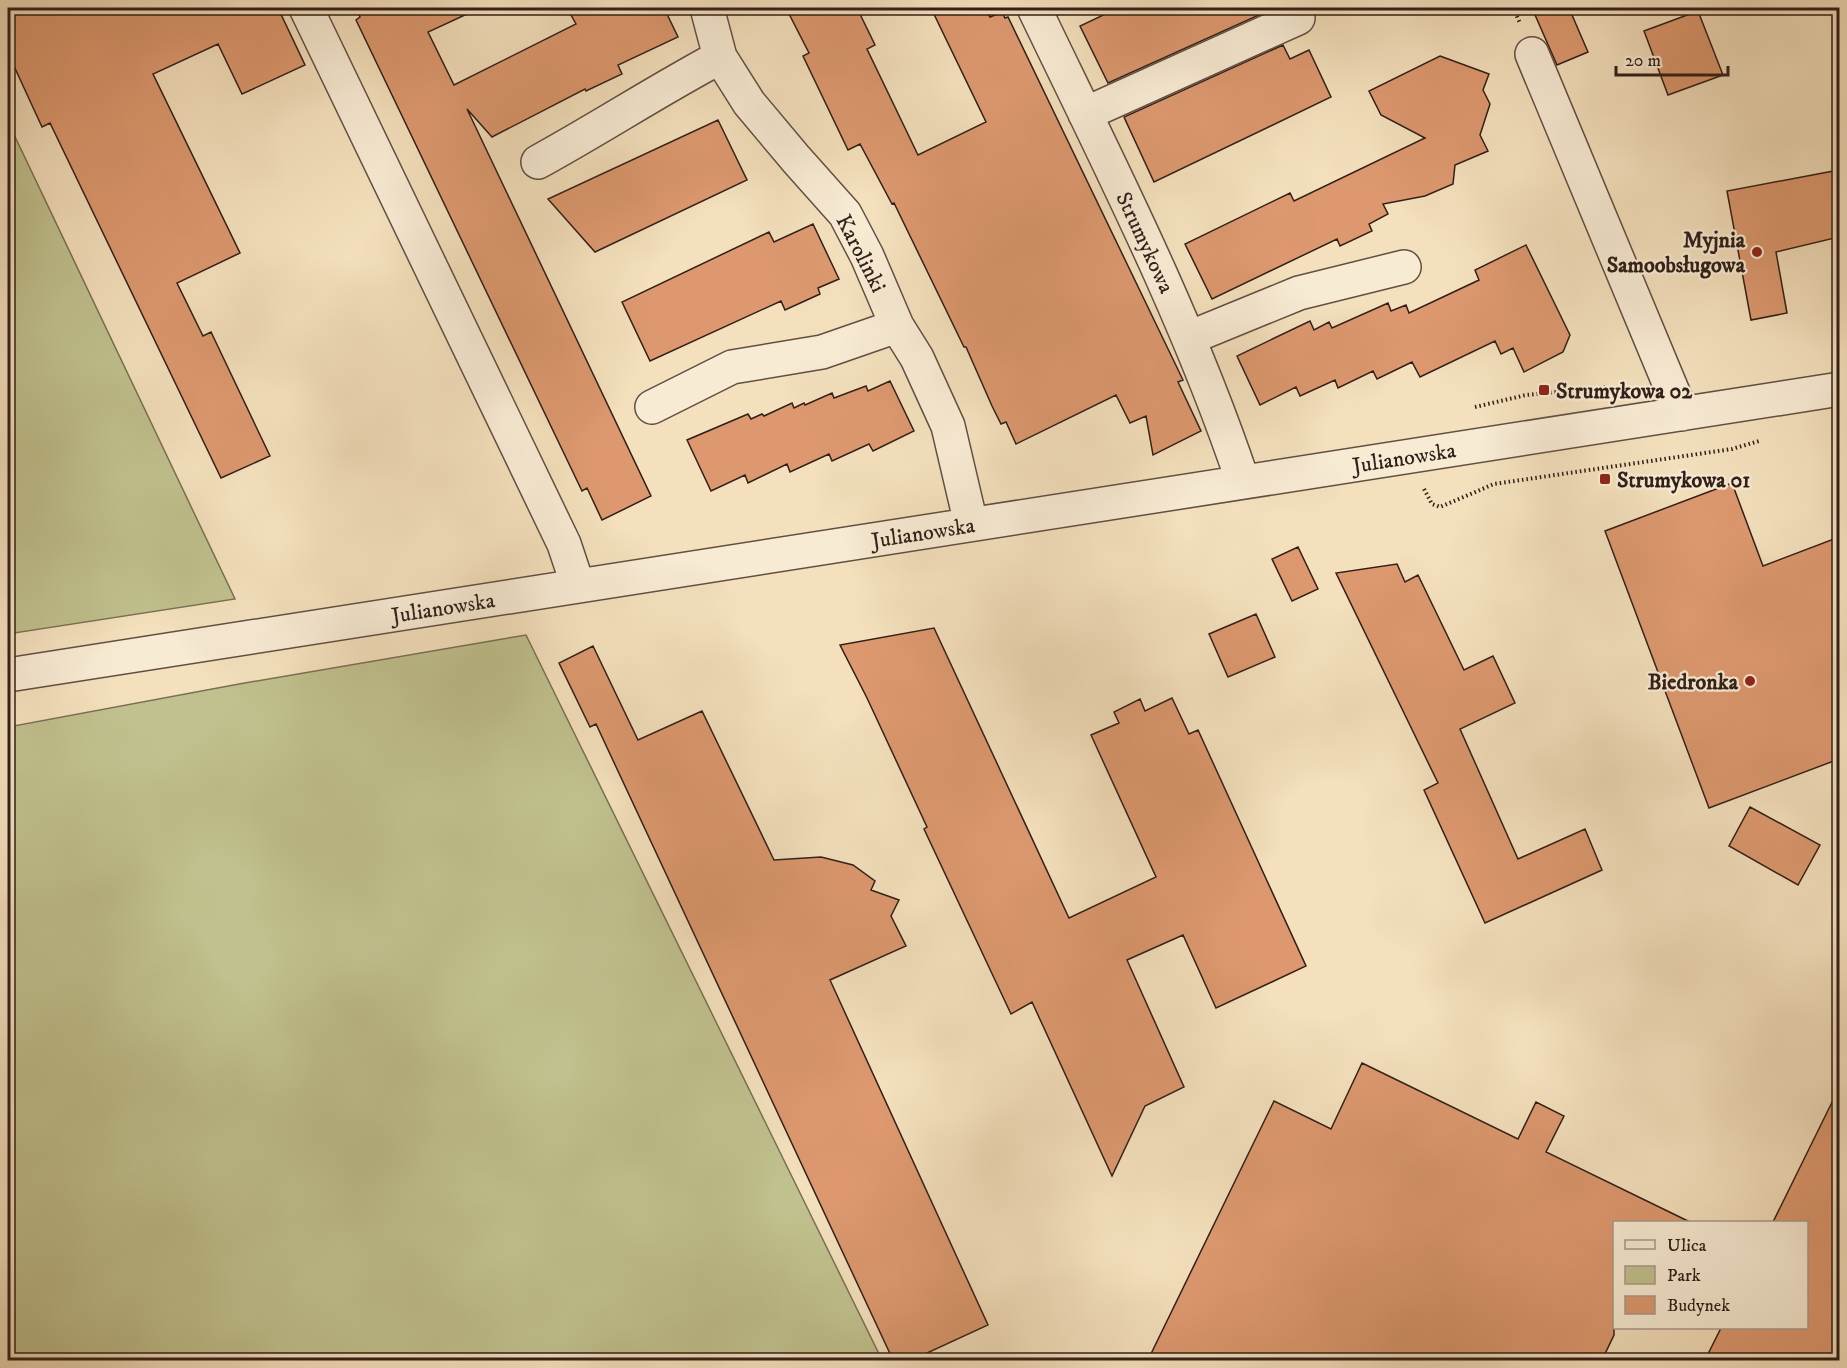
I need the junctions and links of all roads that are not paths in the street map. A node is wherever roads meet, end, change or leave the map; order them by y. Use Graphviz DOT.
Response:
graph roads {
  1 [pos="306,8"];
  2 [pos="707,8"];
  3 [pos="1035,8"];
  4 [pos="1298,18"];
  5 [pos="1532,54"];
  6 [pos="720,57"];
  7 [pos="1086,114"];
  8 [pos="538,162"];
  9 [pos="1404,267"];
  10 [pos="897,326"];
  11 [pos="1189,338"];
  12 [pos="1839,389"];
  13 [pos="652,407"];
  14 [pos="1682,414"];
  15 [pos="1243,482"];
  16 [pos="971,524"];
  17 [pos="578,586"];
  18 [pos="8,675"];
  1 -- 17 [label="street"];
  2 -- 6 [label="street, Karolinki"];
  3 -- 7 [label="street, Strumykowa"];
  4 -- 7 [label="street"];
  5 -- 14 [label="street"];
  6 -- 8 [label="street"];
  6 -- 10 [label="street, Karolinki"];
  7 -- 11 [label="street, Strumykowa"];
  9 -- 11 [label="street"];
  10 -- 13 [label="street"];
  10 -- 16 [label="street, Karolinki"];
  11 -- 15 [label="street, Strumykowa"];
  12 -- 14 [label="street, Julianowska"];
  14 -- 15 [label="street, Julianowska"];
  15 -- 16 [label="street, Julianowska"];
  16 -- 17 [label="street, Julianowska"];
  17 -- 18 [label="street, Julianowska"];
}
